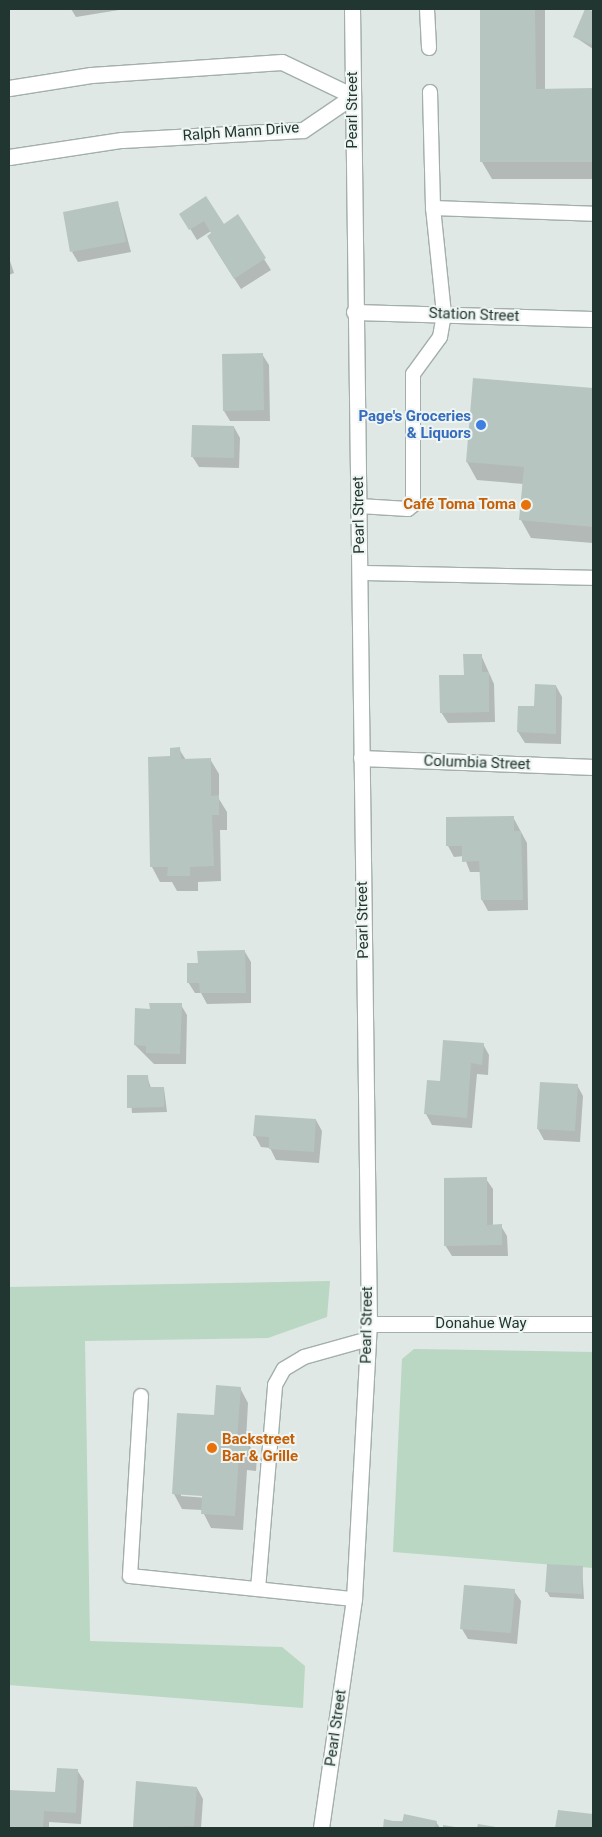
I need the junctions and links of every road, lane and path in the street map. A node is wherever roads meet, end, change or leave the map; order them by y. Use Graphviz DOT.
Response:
graph roads {
  1 [pos="352,9"];
  2 [pos="427,9"];
  3 [pos="428,48"];
  4 [pos="9,88"];
  5 [pos="430,92"];
  6 [pos="353,96"];
  7 [pos="9,157"];
  8 [pos="433,208"];
  9 [pos="593,214"];
  10 [pos="354,312"];
  11 [pos="444,314"];
  12 [pos="593,320"];
  13 [pos="359,506"];
  14 [pos="360,573"];
  15 [pos="593,578"];
  16 [pos="361,758"];
  17 [pos="593,767"];
  18 [pos="593,1324"];
  19 [pos="368,1331"];
  20 [pos="141,1396"];
  21 [pos="258,1589"];
  22 [pos="354,1599"];
  23 [pos="321,1828"];
  1 -- 6 [label="main road, Pearl Street"];
  2 -- 3 [label="lane"];
  4 -- 6 [label="main road"];
  5 -- 8 [label="lane"];
  6 -- 7 [label="main road, Ralph Mann Drive"];
  6 -- 10 [label="main road, Pearl Street"];
  8 -- 9 [label="lane"];
  8 -- 11 [label="lane"];
  10 -- 11 [label="main road, Station Street"];
  10 -- 13 [label="main road, Pearl Street"];
  11 -- 12 [label="main road, Station Street"];
  11 -- 13 [label="lane"];
  13 -- 14 [label="main road, Pearl Street"];
  14 -- 15 [label="lane"];
  14 -- 16 [label="main road, Pearl Street"];
  16 -- 17 [label="main road, Columbia Street"];
  16 -- 19 [label="main road, Pearl Street"];
  18 -- 19 [label="main road, Donahue Way"];
  19 -- 21 [label="lane"];
  19 -- 22 [label="main road, Pearl Street"];
  20 -- 21 [label="lane"];
  21 -- 22 [label="lane"];
  22 -- 23 [label="main road, Pearl Street"];
}
